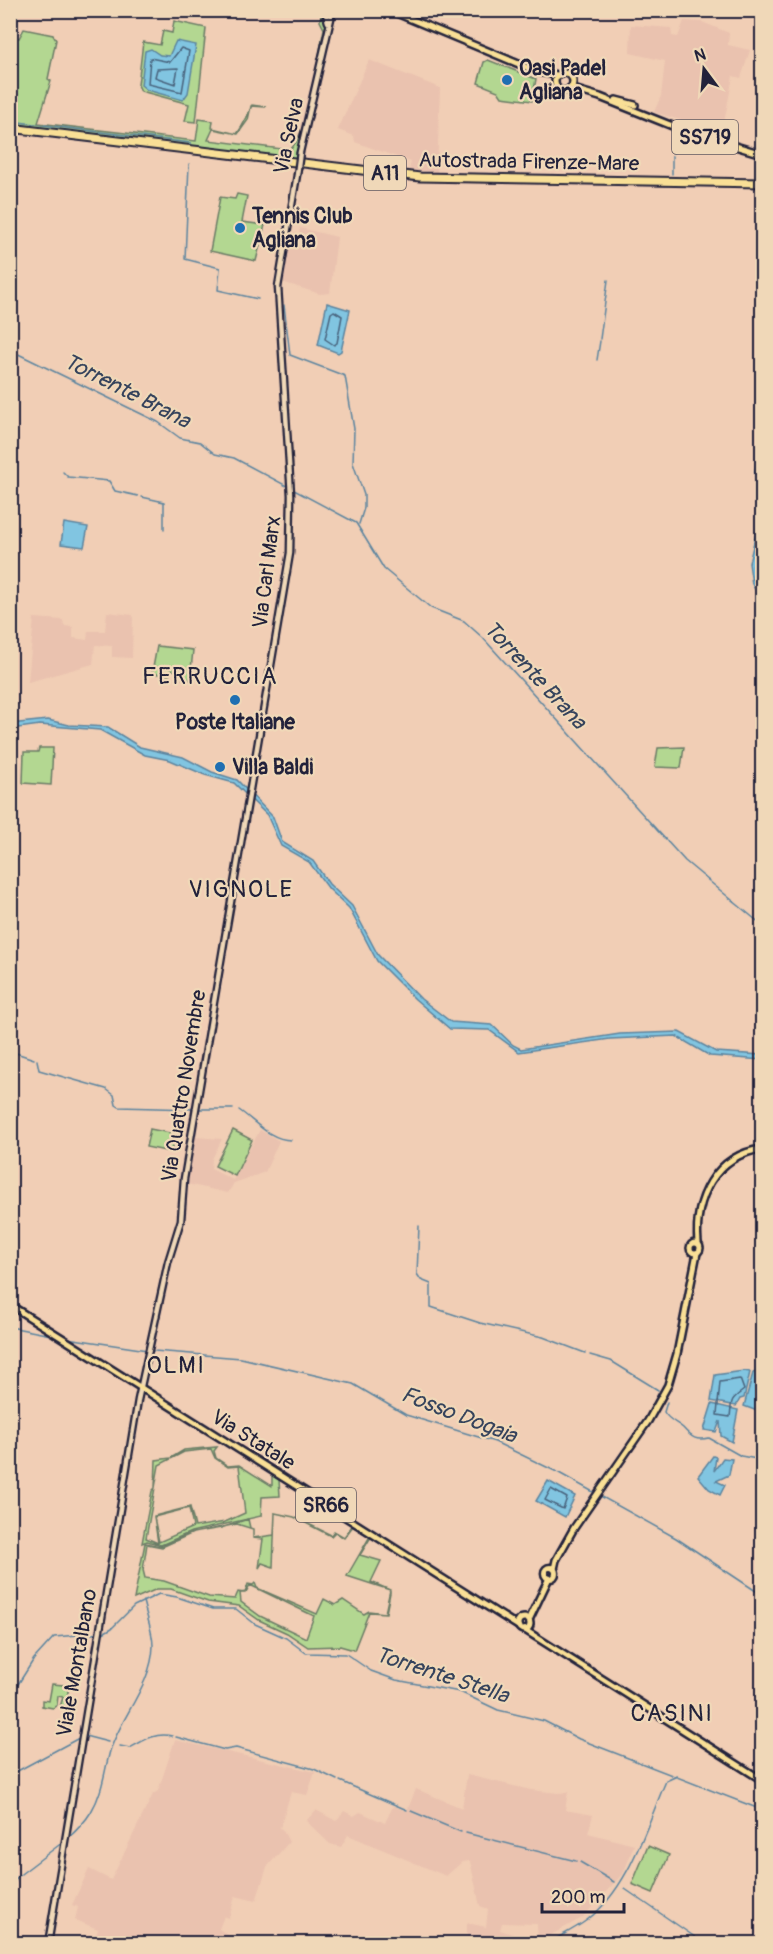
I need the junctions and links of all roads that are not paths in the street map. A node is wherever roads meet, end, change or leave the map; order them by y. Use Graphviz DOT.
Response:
graph roads {
  1 [pos="325,10"];
  2 [pos="333,10"];
  3 [pos="389,10"];
  4 [pos="328,27"];
  5 [pos="538,72"];
  6 [pos="557,75"];
  7 [pos="573,80"];
  8 [pos="554,81"];
  9 [pos="570,88"];
  10 [pos="588,91"];
  11 [pos="600,97"];
  12 [pos="635,105"];
  13 [pos="10,130"];
  14 [pos="762,154"];
  15 [pos="762,184"];
  16 [pos="278,287"];
  17 [pos="250,787"];
  18 [pos="762,1149"];
  19 [pos="10,1305"];
  20 [pos="142,1389"];
  21 [pos="154,1396"];
  22 [pos="138,1400"];
  23 [pos="552,1568"];
  24 [pos="547,1577"];
  25 [pos="523,1621"];
  26 [pos="527,1629"];
  27 [pos="762,1780"];
  28 [pos="48,1944"];
  1 -- 4 [label="main road, Via Selva"];
  2 -- 4 [label="main road, Via Selva"];
  3 -- 5 [label="main road, SS719"];
  4 -- 16 [label="main road, Via Selva, bridge"];
  5 -- 6 [label="main road, SS719"];
  5 -- 8 [label="main road, SS719"];
  6 -- 7 [label="main road, SS719"];
  6 -- 8 [label="main road"];
  7 -- 9 [label="main road"];
  7 -- 10 [label="main road, SS719"];
  8 -- 9 [label="main road, SS719"];
  9 -- 11 [label="main road, SS719"];
  10 -- 11 [label="main road, SS719"];
  10 -- 12 [label="main road"];
  11 -- 14 [label="main road, SS719"];
  13 -- 15 [label="highway, Autostrada Firenze-Mare / A11"];
  16 -- 17 [label="main road, Via Carl Marx"];
  17 -- 20 [label="main road, Via Quattro Novembre"];
  18 -- 23 [label="main road"];
  19 -- 20 [label="main road, Via Statale / SR66"];
  20 -- 21 [label="main road, Via Statale / SR66"];
  20 -- 22 [label="main road, Viale Montalbano"];
  21 -- 22 [label="main road"];
  21 -- 25 [label="main road, Via Statale / SR66"];
  22 -- 28 [label="main road, Viale Montalbano"];
  23 -- 24 [label="main road"];
  23 -- 24 [label="main road"];
  24 -- 25 [label="main road"];
  25 -- 26 [label="main road"];
  25 -- 26 [label="main road"];
  26 -- 27 [label="main road"];
}
